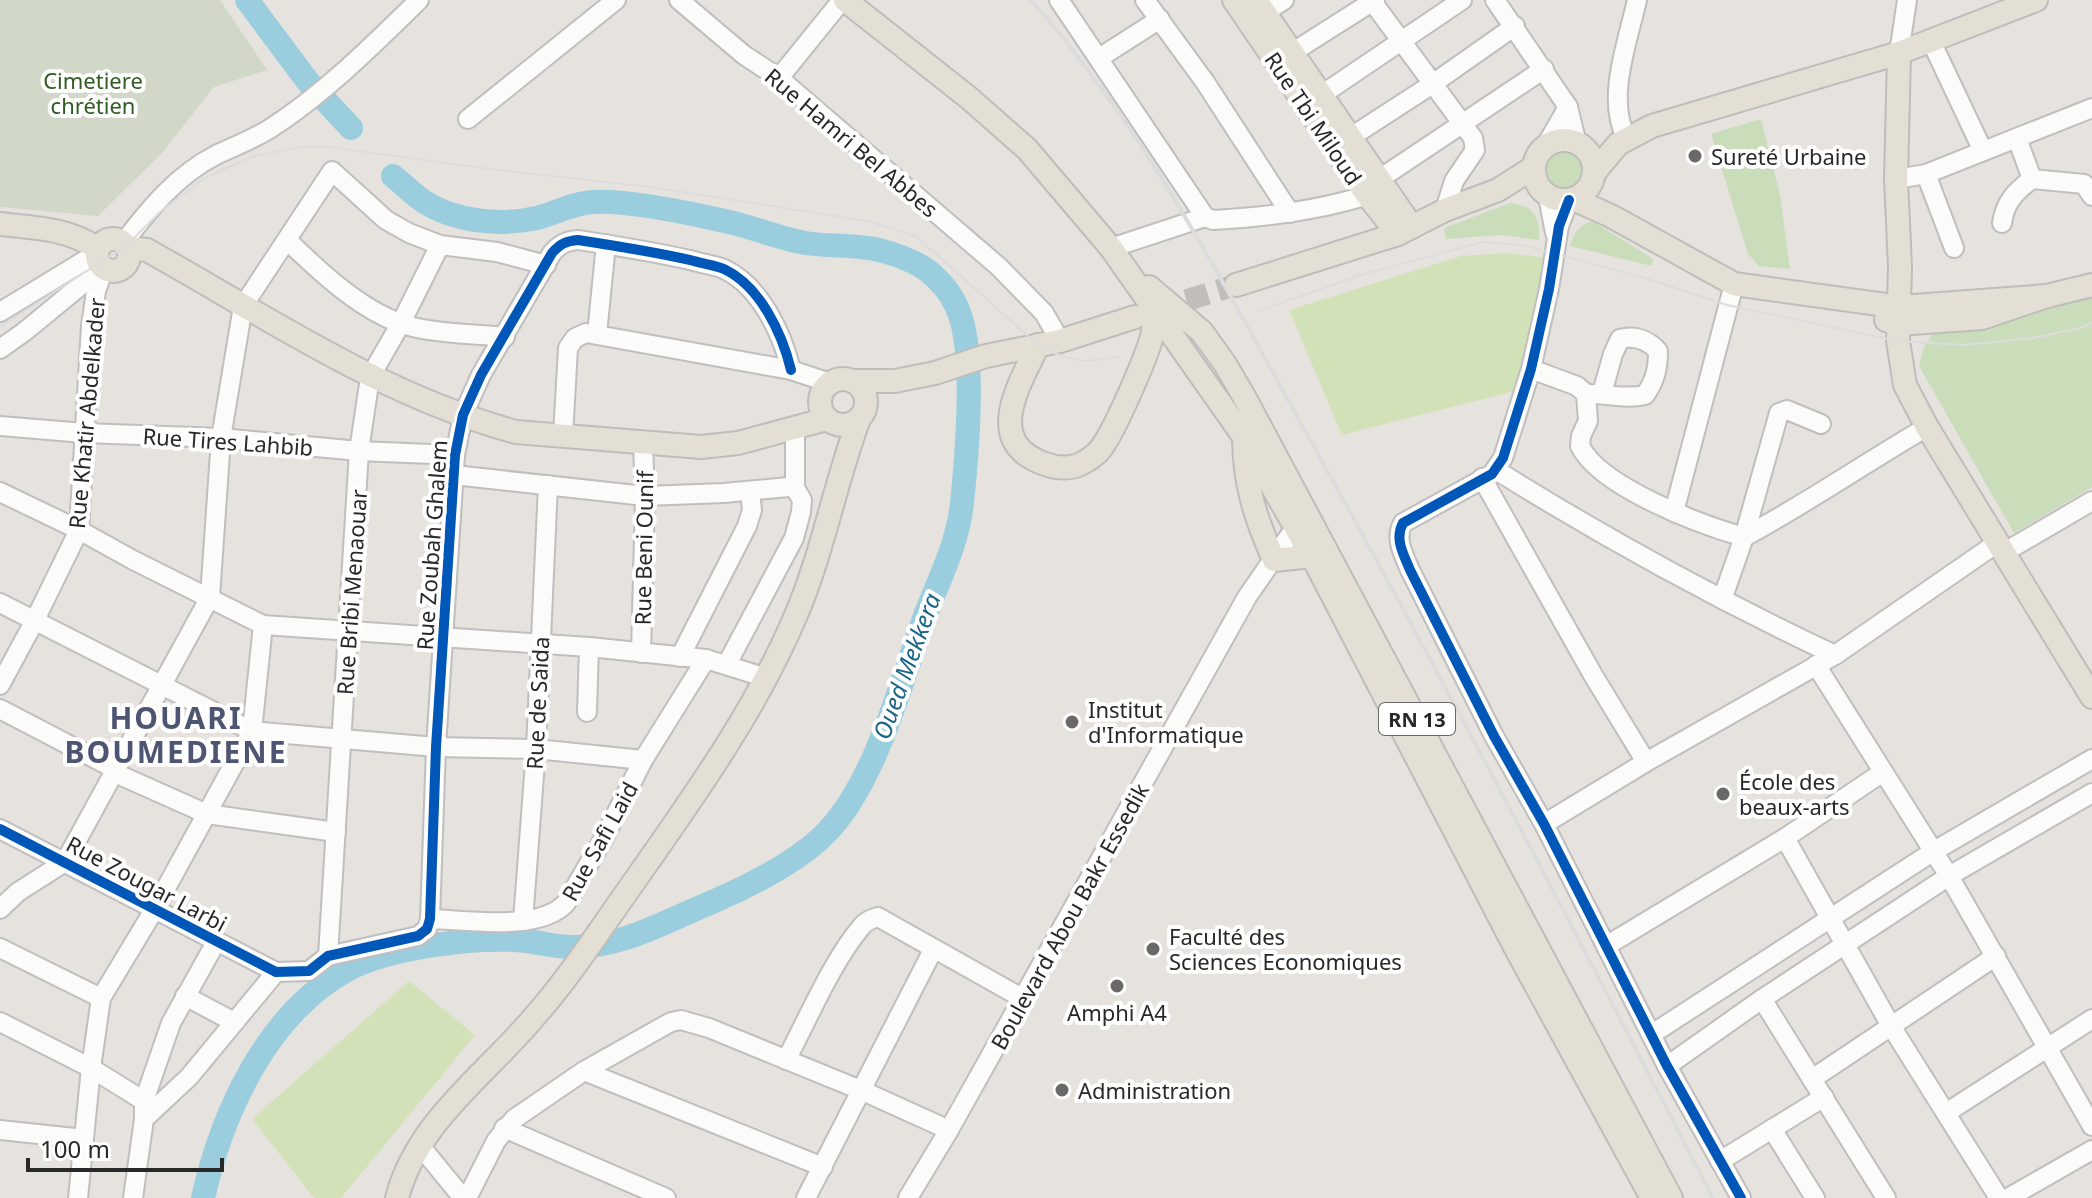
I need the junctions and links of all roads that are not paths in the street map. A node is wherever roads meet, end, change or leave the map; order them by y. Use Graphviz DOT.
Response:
graph roads {
  1 [pos="419,0"];
  2 [pos="616,0"];
  3 [pos="679,0"];
  4 [pos="843,0"];
  5 [pos="1059,0"];
  6 [pos="1145,0"];
  7 [pos="1234,0"];
  8 [pos="1284,0"];
  9 [pos="1462,0"];
  10 [pos="1495,0"];
  11 [pos="1637,0"];
  12 [pos="1907,0"];
  13 [pos="2036,0"];
  14 [pos="1373,1"];
  15 [pos="1260,6"];
  16 [pos="1160,19"];
  17 [pos="1515,26"];
  18 [pos="1402,41"];
  19 [pos="1931,41"];
  20 [pos="1899,53"];
  21 [pos="1099,58"];
  22 [pos="1283,58"];
  23 [pos="1544,69"];
  24 [pos="779,78"];
  25 [pos="1431,85"];
  26 [pos="1314,100"];
  27 [pos="1568,107"];
  28 [pos="2092,108"];
  29 [pos="468,119"];
  30 [pos="1461,122"];
  31 [pos="2017,138"];
  32 [pos="1622,142"];
  33 [pos="1342,143"];
  34 [pos="1545,147"];
  35 [pos="1582,148"];
  36 [pos="1983,151"];
  37 [pos="1534,167"];
  38 [pos="1926,174"];
  39 [pos="1594,175"];
  40 [pos="1896,179"];
  41 [pos="2032,179"];
  42 [pos="1376,188"];
  43 [pos="1488,195"];
  44 [pos="1558,196"];
  45 [pos="2092,196"];
  46 [pos="1445,210"];
  47 [pos="1290,213"];
  48 [pos="1205,217"];
  49 [pos="2002,223"];
  50 [pos="0,224"];
  51 [pos="1405,230"];
  52 [pos="1647,236"];
  53 [pos="287,240"];
  54 [pos="606,244"];
  55 [pos="440,245"];
  56 [pos="1111,248"];
  57 [pos="1954,248"];
  58 [pos="111,252"];
  59 [pos="546,265"];
  60 [pos="1126,268"];
  61 [pos="1734,284"];
  62 [pos="1236,285"];
  63 [pos="2092,285"];
  64 [pos="243,306"];
  65 [pos="1143,310"];
  66 [pos="0,312"];
  67 [pos="1899,315"];
  68 [pos="401,323"];
  69 [pos="1168,332"];
  70 [pos="597,334"];
  71 [pos="505,337"];
  72 [pos="1049,343"];
  73 [pos="0,349"];
  74 [pos="1010,350"];
  75 [pos="1148,350"];
  76 [pos="1531,369"];
  77 [pos="791,370"];
  78 [pos="370,377"];
  79 [pos="1020,378"];
  80 [pos="909,379"];
  81 [pos="854,381"];
  82 [pos="827,386"];
  83 [pos="463,415"];
  84 [pos="862,416"];
  85 [pos="829,420"];
  86 [pos="1821,424"];
  87 [pos="0,426"];
  88 [pos="795,427"];
  89 [pos="1927,427"];
  90 [pos="84,433"];
  91 [pos="771,433"];
  92 [pos="563,436"];
  93 [pos="1244,437"];
  94 [pos="221,438"];
  95 [pos="1267,439"];
  96 [pos="643,444"];
  97 [pos="359,451"];
  98 [pos="455,455"];
  99 [pos="1489,474"];
  100 [pos="454,475"];
  101 [pos="840,475"];
  102 [pos="548,485"];
  103 [pos="795,488"];
  104 [pos="750,491"];
  105 [pos="0,492"];
  106 [pos="645,496"];
  107 [pos="2092,501"];
  108 [pos="1674,512"];
  109 [pos="1301,519"];
  110 [pos="79,530"];
  111 [pos="1744,537"];
  112 [pos="2000,548"];
  113 [pos="1312,556"];
  114 [pos="1274,560"];
  115 [pos="210,597"];
  116 [pos="1723,597"];
  117 [pos="0,603"];
  118 [pos="34,622"];
  119 [pos="263,625"];
  120 [pos="350,631"];
  121 [pos="444,638"];
  122 [pos="539,643"];
  123 [pos="589,647"];
  124 [pos="641,653"];
  125 [pos="1835,655"];
  126 [pos="680,657"];
  127 [pos="706,659"];
  128 [pos="727,664"];
  129 [pos="1816,665"];
  130 [pos="767,678"];
  131 [pos="0,685"];
  132 [pos="162,686"];
  133 [pos="2092,697"];
  134 [pos="0,709"];
  135 [pos="587,712"];
  136 [pos="252,731"];
  137 [pos="340,739"];
  138 [pos="436,747"];
  139 [pos="536,749"];
  140 [pos="2092,759"];
  141 [pos="643,760"];
  142 [pos="1646,762"];
  143 [pos="116,771"];
  144 [pos="1883,772"];
  145 [pos="2092,793"];
  146 [pos="207,814"];
  147 [pos="1544,824"];
  148 [pos="0,829"];
  149 [pos="336,832"];
  150 [pos="1785,838"];
  151 [pos="1934,851"];
  152 [pos="65,862"];
  153 [pos="1949,876"];
  154 [pos="0,909"];
  155 [pos="154,910"];
  156 [pos="1832,918"];
  157 [pos="430,919"];
  158 [pos="523,921"];
  159 [pos="216,942"];
  160 [pos="1606,946"];
  161 [pos="1845,946"];
  162 [pos="0,948"];
  163 [pos="933,950"];
  164 [pos="328,956"];
  165 [pos="1996,956"];
  166 [pos="276,972"];
  167 [pos="185,996"];
  168 [pos="101,998"];
  169 [pos="1022,998"];
  170 [pos="1762,999"];
  171 [pos="2092,1019"];
  172 [pos="0,1022"];
  173 [pos="234,1022"];
  174 [pos="1891,1026"];
  175 [pos="1652,1034"];
  176 [pos="2049,1047"];
  177 [pos="786,1060"];
  178 [pos="1667,1066"];
  179 [pos="91,1068"];
  180 [pos="584,1071"];
  181 [pos="1812,1079"];
  182 [pos="863,1091"];
  183 [pos="1824,1097"];
  184 [pos="144,1110"];
  185 [pos="1946,1113"];
  186 [pos="2092,1126"];
  187 [pos="504,1128"];
  188 [pos="1772,1129"];
  189 [pos="0,1130"];
  190 [pos="949,1130"];
  191 [pos="84,1139"];
  192 [pos="421,1147"];
  193 [pos="2092,1150"];
  194 [pos="1720,1161"];
  195 [pos="823,1167"];
  196 [pos="78,1198"];
  197 [pos="133,1198"];
  198 [pos="397,1198"];
  199 [pos="465,1198"];
  200 [pos="666,1198"];
  201 [pos="806,1198"];
  202 [pos="908,1198"];
  203 [pos="1652,1198"];
  204 [pos="1671,1198"];
  205 [pos="1741,1198"];
  206 [pos="1815,1198"];
  207 [pos="1886,1198"];
  208 [pos="1999,1198"];
  209 [pos="2008,1198"];
  1 -- 58 [label="street"];
  2 -- 29 [label="street"];
  3 -- 24 [label="street, Rue Hamri Bel Abbes"];
  4 -- 24 [label="street"];
  4 -- 56 [label="main road"];
  5 -- 21 [label="street"];
  6 -- 16 [label="street"];
  7 -- 22 [label="main road, Rue Tbi Miloud"];
  8 -- 15 [label="street"];
  9 -- 18 [label="street"];
  10 -- 17 [label="street"];
  11 -- 32 [label="street"];
  12 -- 20 [label="street"];
  13 -- 19 [label="main road"];
  14 -- 18 [label="street"];
  14 -- 22 [label="street"];
  15 -- 22 [label="main road"];
  16 -- 21 [label="street"];
  16 -- 47 [label="street"];
  17 -- 23 [label="street"];
  17 -- 25 [label="street"];
  18 -- 25 [label="street"];
  18 -- 26 [label="street"];
  19 -- 20 [label="main road"];
  19 -- 36 [label="street"];
  20 -- 32 [label="main road"];
  20 -- 40 [label="main road"];
  21 -- 48 [label="street"];
  22 -- 26 [label="main road, Rue Tbi Miloud"];
  23 -- 27 [label="street"];
  23 -- 30 [label="street"];
  24 -- 72 [label="street, Rue Hamri Bel Abbes"];
  25 -- 30 [label="street"];
  25 -- 33 [label="street"];
  26 -- 33 [label="main road, Rue Tbi Miloud"];
  27 -- 34 [label="street"];
  27 -- 35 [label="street"];
  28 -- 31 [label="street"];
  30 -- 42 [label="street"];
  30 -- 46 [label="street"];
  31 -- 36 [label="street"];
  31 -- 41 [label="street"];
  32 -- 35 [label="main road"];
  32 -- 39 [label="main road"];
  33 -- 42 [label="main road, Rue Tbi Miloud"];
  34 -- 35 [label="main road"];
  34 -- 37 [label="main road"];
  35 -- 39 [label="main road"];
  36 -- 38 [label="street"];
  37 -- 43 [label="main road"];
  37 -- 44 [label="main road"];
  38 -- 40 [label="street"];
  38 -- 57 [label="street"];
  39 -- 44 [label="main road"];
  39 -- 52 [label="main road"];
  40 -- 67 [label="main road"];
  41 -- 45 [label="street"];
  41 -- 49 [label="street"];
  42 -- 47 [label="street"];
  42 -- 51 [label="main road, Rue Tbi Miloud"];
  43 -- 44 [label="main road"];
  43 -- 46 [label="main road"];
  44 -- 52 [label="main road"];
  44 -- 76 [label="street"];
  46 -- 51 [label="main road"];
  47 -- 48 [label="street"];
  48 -- 56 [label="street"];
  50 -- 58 [label="main road"];
  51 -- 62 [label="main road"];
  52 -- 61 [label="main road"];
  53 -- 55 [label="street"];
  53 -- 64 [label="street"];
  53 -- 68 [label="street"];
  54 -- 59 [label="street, Rue Zoubah Ghalem"];
  54 -- 70 [label="street"];
  54 -- 77 [label="street, Rue Zoubah Ghalem"];
  55 -- 59 [label="street"];
  55 -- 68 [label="street, Rue Bribi Menaouar"];
  56 -- 60 [label="main road"];
  58 -- 64 [label="main road"];
  58 -- 66 [label="street"];
  58 -- 73 [label="street"];
  58 -- 90 [label="street, Rue Khatir Abdelkader"];
  59 -- 71 [label="street, Rue Zoubah Ghalem"];
  60 -- 65 [label="main road, RN 13"];
  60 -- 95 [label="main road, RN 13"];
  61 -- 67 [label="main road"];
  61 -- 108 [label="street"];
  63 -- 67 [label="main road"];
  64 -- 78 [label="main road"];
  64 -- 94 [label="street"];
  65 -- 69 [label="main road, RN 13"];
  65 -- 72 [label="main road"];
  65 -- 75 [label="main road"];
  67 -- 89 [label="main road"];
  68 -- 71 [label="street"];
  68 -- 78 [label="street, Rue Bribi Menaouar"];
  69 -- 75 [label="main road"];
  69 -- 93 [label="main road, RN 13"];
  69 -- 95 [label="main road"];
  70 -- 77 [label="street"];
  70 -- 92 [label="street"];
  71 -- 83 [label="street, Rue Zoubah Ghalem"];
  72 -- 74 [label="main road"];
  72 -- 79 [label="main road"];
  74 -- 79 [label="main road"];
  74 -- 80 [label="main road"];
  75 -- 79 [label="main road"];
  76 -- 99 [label="street"];
  76 -- 108 [label="street"];
  77 -- 82 [label="street"];
  78 -- 83 [label="main road"];
  78 -- 97 [label="street, Rue Bribi Menaouar"];
  80 -- 81 [label="main road"];
  80 -- 84 [label="main road"];
  81 -- 82 [label="main road"];
  81 -- 84 [label="main road"];
  82 -- 85 [label="main road"];
  82 -- 91 [label="main road"];
  83 -- 92 [label="main road"];
  83 -- 98 [label="street, Rue Zoubah Ghalem"];
  84 -- 85 [label="main road"];
  84 -- 101 [label="main road"];
  85 -- 88 [label="main road"];
  85 -- 101 [label="main road"];
  86 -- 111 [label="street"];
  87 -- 90 [label="street, Rue Tires Lahbib"];
  88 -- 91 [label="main road"];
  88 -- 103 [label="street"];
  89 -- 111 [label="street"];
  89 -- 112 [label="main road"];
  90 -- 94 [label="street, Rue Tires Lahbib"];
  90 -- 110 [label="street, Rue Khatir Abdelkader"];
  91 -- 96 [label="main road"];
  92 -- 96 [label="main road"];
  93 -- 109 [label="main road, RN 13"];
  93 -- 114 [label="main road"];
  94 -- 97 [label="street, Rue Tires Lahbib"];
  94 -- 115 [label="street"];
  95 -- 109 [label="main road, RN 13"];
  96 -- 106 [label="street, Rue Beni Ounif"];
  97 -- 98 [label="street, Rue Tires Lahbib"];
  97 -- 120 [label="street, Rue Bribi Menaouar"];
  98 -- 100 [label="street, Rue Zoubah Ghalem"];
  99 -- 116 [label="street"];
  99 -- 142 [label="street"];
  99 -- 147 [label="street"];
  100 -- 102 [label="street"];
  100 -- 121 [label="street, Rue Zoubah Ghalem"];
  101 -- 130 [label="main road"];
  102 -- 106 [label="street"];
  102 -- 122 [label="street, Rue de Saida"];
  103 -- 104 [label="street"];
  103 -- 128 [label="street"];
  104 -- 106 [label="street"];
  104 -- 126 [label="street"];
  105 -- 110 [label="street"];
  106 -- 124 [label="street, Rue Beni Ounif"];
  107 -- 112 [label="street"];
  108 -- 111 [label="street"];
  109 -- 113 [label="main road, RN 13"];
  109 -- 114 [label="street, Boulevard Abou Bakr Essedik"];
  109 -- 204 [label="main road, RN 13"];
  110 -- 115 [label="street"];
  110 -- 118 [label="street, Rue Khatir Abdelkader"];
  111 -- 116 [label="street"];
  112 -- 125 [label="street"];
  112 -- 133 [label="main road"];
  113 -- 114 [label="main road"];
  113 -- 203 [label="main road, RN 13"];
  114 -- 169 [label="street, Boulevard Abou Bakr Essedik"];
  115 -- 119 [label="street"];
  115 -- 132 [label="street"];
  116 -- 125 [label="street"];
  117 -- 118 [label="street"];
  118 -- 131 [label="street, Rue Khatir Abdelkader"];
  118 -- 132 [label="street"];
  119 -- 120 [label="street"];
  119 -- 136 [label="street"];
  120 -- 121 [label="street"];
  120 -- 137 [label="street, Rue Bribi Menaouar"];
  121 -- 122 [label="street"];
  121 -- 138 [label="street, Rue Zoubah Ghalem"];
  122 -- 123 [label="street"];
  122 -- 139 [label="street, Rue de Saida"];
  123 -- 124 [label="street"];
  123 -- 135 [label="street"];
  124 -- 126 [label="street"];
  125 -- 129 [label="street"];
  126 -- 127 [label="street"];
  127 -- 128 [label="street"];
  127 -- 141 [label="street, Rue Safi Laid"];
  128 -- 130 [label="street"];
  129 -- 142 [label="street"];
  129 -- 144 [label="street"];
  130 -- 192 [label="main road"];
  132 -- 136 [label="street"];
  132 -- 143 [label="street"];
  134 -- 143 [label="street"];
  136 -- 137 [label="street"];
  136 -- 146 [label="street"];
  137 -- 138 [label="street"];
  137 -- 149 [label="street, Rue Bribi Menaouar"];
  138 -- 139 [label="street"];
  138 -- 157 [label="street, Rue Zoubah Ghalem"];
  139 -- 141 [label="street"];
  139 -- 158 [label="street, Rue de Saida"];
  140 -- 151 [label="street"];
  141 -- 158 [label="street, Rue Safi Laid"];
  142 -- 147 [label="street"];
  143 -- 146 [label="street"];
  143 -- 152 [label="street"];
  144 -- 150 [label="street"];
  144 -- 151 [label="street"];
  145 -- 153 [label="street"];
  146 -- 149 [label="street"];
  146 -- 155 [label="street"];
  147 -- 160 [label="street"];
  148 -- 152 [label="street, Rue Zougar Larbi"];
  149 -- 164 [label="street, Rue Bribi Menaouar"];
  150 -- 156 [label="street"];
  150 -- 160 [label="street"];
  151 -- 153 [label="street"];
  151 -- 156 [label="street"];
  152 -- 154 [label="street"];
  152 -- 155 [label="street, Rue Zougar Larbi"];
  153 -- 161 [label="street"];
  153 -- 165 [label="street"];
  155 -- 159 [label="street, Rue Zougar Larbi"];
  155 -- 168 [label="street"];
  156 -- 161 [label="street"];
  156 -- 175 [label="street"];
  157 -- 158 [label="street, Rue Safi Laid"];
  157 -- 164 [label="street"];
  159 -- 166 [label="street, Rue Zougar Larbi"];
  159 -- 167 [label="street"];
  160 -- 175 [label="street"];
  161 -- 170 [label="street"];
  161 -- 174 [label="street"];
  162 -- 168 [label="street"];
  163 -- 169 [label="street"];
  163 -- 177 [label="street"];
  163 -- 182 [label="street"];
  164 -- 166 [label="street"];
  165 -- 174 [label="street"];
  165 -- 176 [label="street"];
  166 -- 173 [label="street"];
  167 -- 173 [label="street"];
  167 -- 184 [label="street"];
  168 -- 179 [label="street"];
  169 -- 190 [label="street, Boulevard Abou Bakr Essedik"];
  170 -- 178 [label="street"];
  170 -- 181 [label="street"];
  171 -- 176 [label="street"];
  172 -- 179 [label="street"];
  173 -- 184 [label="street"];
  174 -- 181 [label="street"];
  174 -- 185 [label="street"];
  175 -- 178 [label="street"];
  176 -- 185 [label="street"];
  176 -- 186 [label="street"];
  177 -- 180 [label="street"];
  177 -- 182 [label="street"];
  178 -- 194 [label="street"];
  179 -- 184 [label="street"];
  179 -- 191 [label="street"];
  180 -- 187 [label="street"];
  180 -- 195 [label="street"];
  181 -- 183 [label="street"];
  182 -- 190 [label="street"];
  182 -- 195 [label="street"];
  183 -- 188 [label="street"];
  183 -- 207 [label="street"];
  184 -- 197 [label="street"];
  185 -- 208 [label="street"];
  187 -- 199 [label="street"];
  187 -- 200 [label="street"];
  188 -- 194 [label="street"];
  188 -- 206 [label="street"];
  189 -- 191 [label="street"];
  190 -- 202 [label="street, Boulevard Abou Bakr Essedik"];
  191 -- 196 [label="street"];
  192 -- 198 [label="main road"];
  192 -- 199 [label="street"];
  193 -- 209 [label="street"];
  194 -- 205 [label="street"];
  195 -- 201 [label="street"];
}
